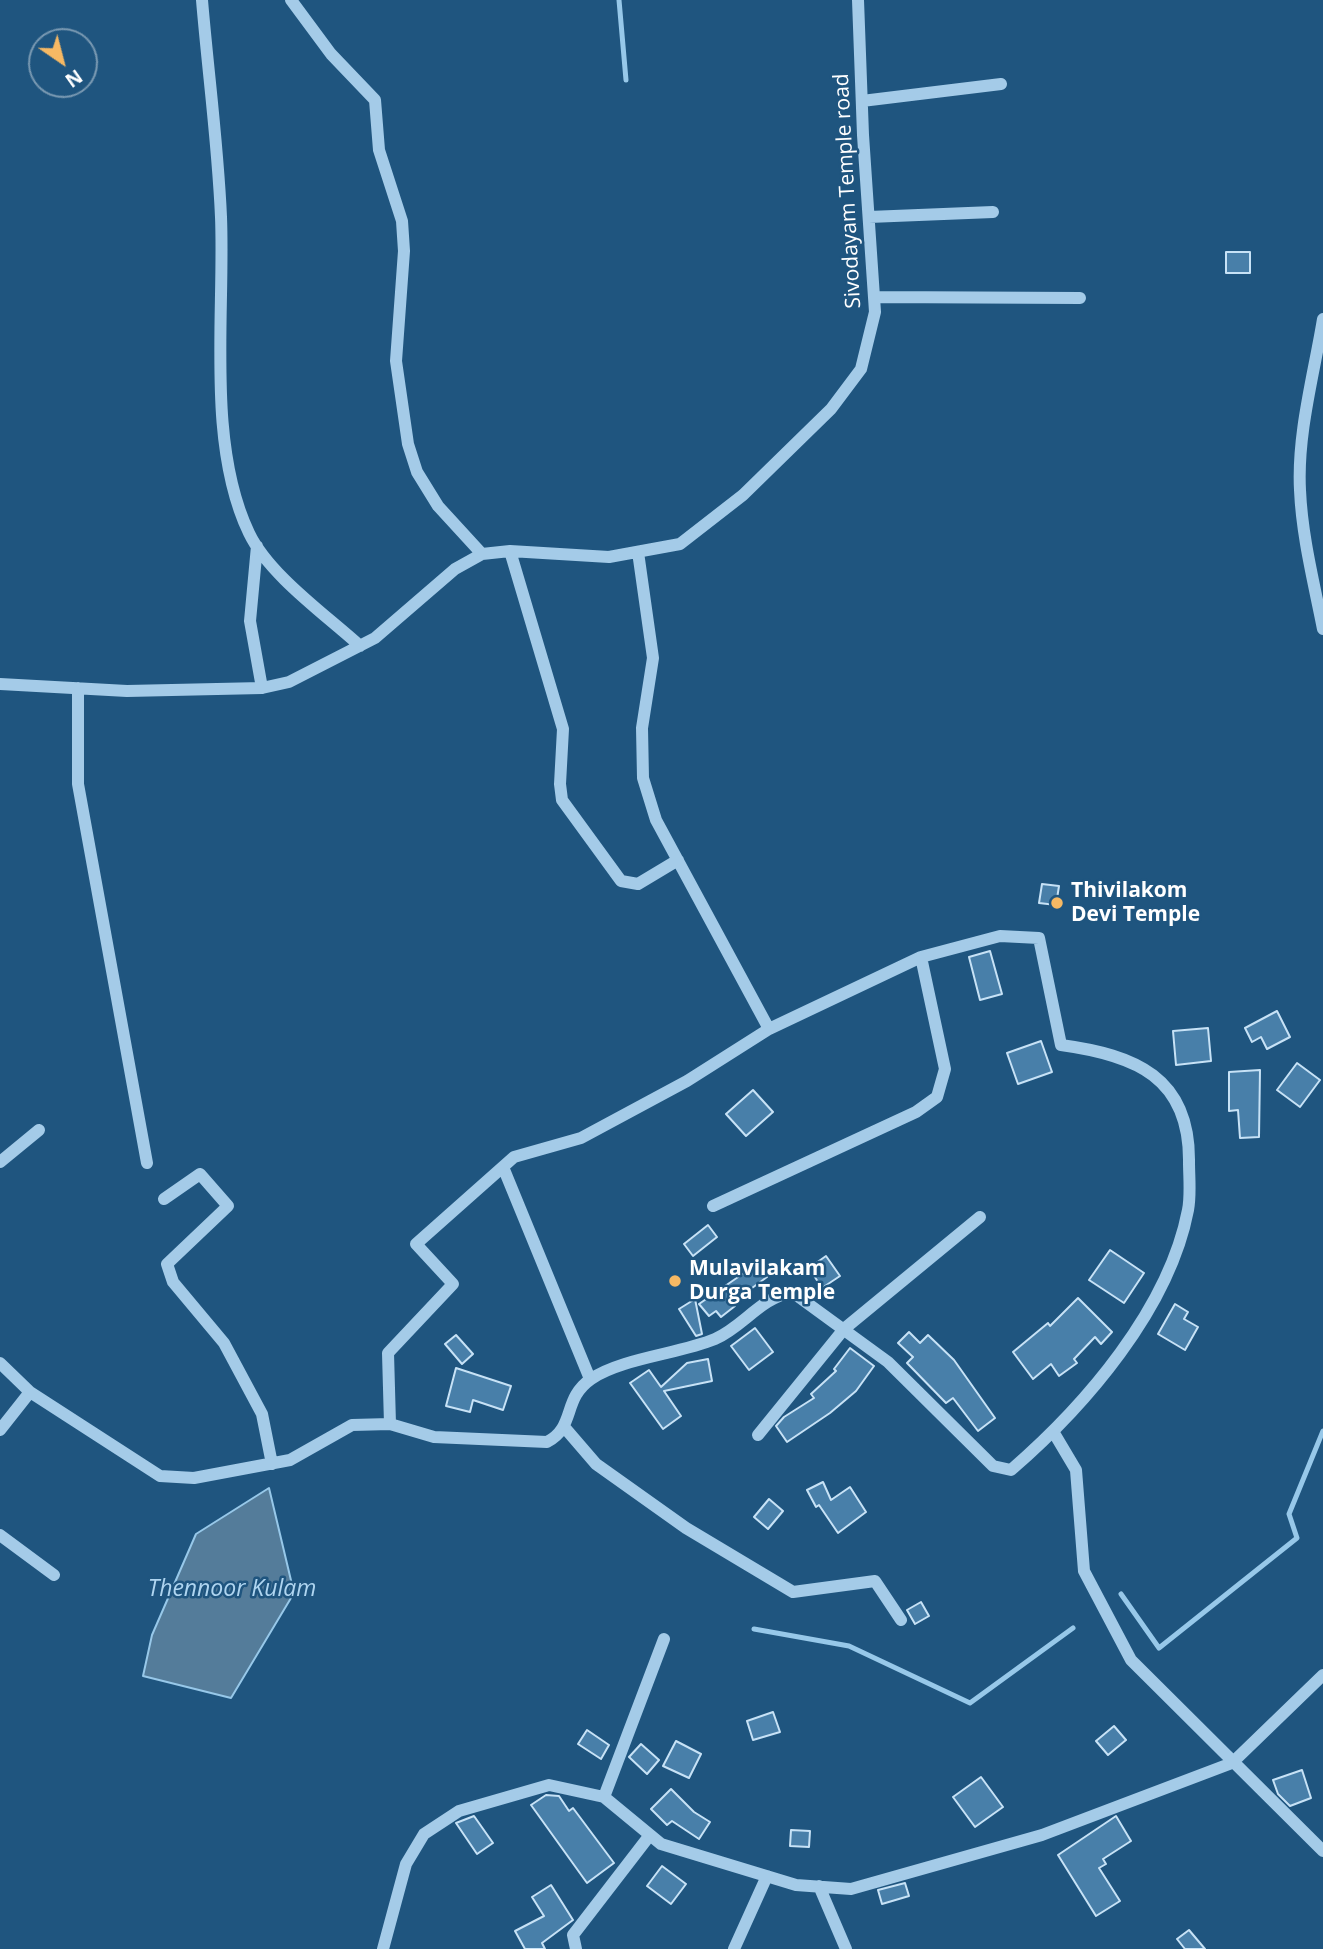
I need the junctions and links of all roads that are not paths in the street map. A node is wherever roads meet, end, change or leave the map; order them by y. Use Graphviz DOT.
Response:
graph roads {
  1 [pos="202,0"];
  2 [pos="291,0"];
  3 [pos="858,0"];
  4 [pos="1001,84"];
  5 [pos="862,101"];
  6 [pos="993,212"];
  7 [pos="869,218"];
  8 [pos="874,296"];
  9 [pos="1080,298"];
  10 [pos="1323,318"];
  11 [pos="257,546"];
  12 [pos="510,551"];
  13 [pos="638,552"];
  14 [pos="482,554"];
  15 [pos="1323,629"];
  16 [pos="360,646"];
  17 [pos="0,684"];
  18 [pos="78,688"];
  19 [pos="262,688"];
  20 [pos="678,860"];
  21 [pos="921,957"];
  22 [pos="769,1029"];
  23 [pos="39,1130"];
  24 [pos="0,1162"];
  25 [pos="147,1163"];
  26 [pos="503,1167"];
  27 [pos="164,1199"];
  28 [pos="713,1206"];
  29 [pos="980,1217"];
  30 [pos="844,1329"];
  31 [pos="0,1363"];
  32 [pos="590,1379"];
  33 [pos="30,1392"];
  34 [pos="390,1424"];
  35 [pos="565,1428"];
  36 [pos="0,1430"];
  37 [pos="1054,1433"];
  38 [pos="758,1435"];
  39 [pos="272,1464"];
  40 [pos="0,1535"];
  41 [pos="54,1575"];
  42 [pos="901,1620"];
  43 [pos="664,1639"];
  44 [pos="1323,1675"];
  45 [pos="1232,1763"];
  46 [pos="604,1797"];
  47 [pos="650,1835"];
  48 [pos="1323,1851"];
  49 [pos="767,1876"];
  50 [pos="819,1886"];
  51 [pos="383,1949"];
  52 [pos="576,1949"];
  53 [pos="734,1949"];
  54 [pos="846,1949"];
  1 -- 11 [label="street"];
  2 -- 14 [label="street"];
  3 -- 5 [label="street, Sivodayam Temple road"];
  4 -- 5 [label="street"];
  5 -- 7 [label="street, Sivodayam Temple road"];
  6 -- 7 [label="street"];
  7 -- 8 [label="street, Sivodayam Temple road"];
  8 -- 9 [label="street"];
  8 -- 13 [label="street, Sivodayam Temple road"];
  10 -- 15 [label="street"];
  11 -- 16 [label="street"];
  11 -- 19 [label="street"];
  12 -- 13 [label="street, Sivodayam Temple road"];
  12 -- 14 [label="street, Sivodayam Temple road"];
  12 -- 20 [label="street"];
  13 -- 20 [label="street"];
  14 -- 16 [label="street, Sivodayam Temple road"];
  16 -- 19 [label="street, Sivodayam Temple road"];
  17 -- 18 [label="street, Sivodayam Temple road"];
  18 -- 19 [label="street, Sivodayam Temple road"];
  18 -- 25 [label="street"];
  20 -- 22 [label="street"];
  21 -- 22 [label="street"];
  21 -- 28 [label="street"];
  21 -- 37 [label="street"];
  22 -- 26 [label="street"];
  23 -- 24 [label="street"];
  26 -- 32 [label="street"];
  26 -- 34 [label="street"];
  27 -- 39 [label="street"];
  29 -- 30 [label="street"];
  30 -- 32 [label="street"];
  30 -- 37 [label="street"];
  30 -- 38 [label="street"];
  31 -- 33 [label="street"];
  32 -- 35 [label="street"];
  33 -- 36 [label="street"];
  33 -- 39 [label="street"];
  34 -- 35 [label="street"];
  34 -- 39 [label="street"];
  35 -- 42 [label="street"];
  37 -- 45 [label="street"];
  40 -- 41 [label="street"];
  43 -- 46 [label="street"];
  44 -- 45 [label="street"];
  45 -- 48 [label="street"];
  45 -- 50 [label="street"];
  46 -- 47 [label="street"];
  46 -- 51 [label="street"];
  47 -- 49 [label="street"];
  47 -- 52 [label="street"];
  49 -- 50 [label="street"];
  49 -- 53 [label="street"];
  50 -- 54 [label="street"];
}
